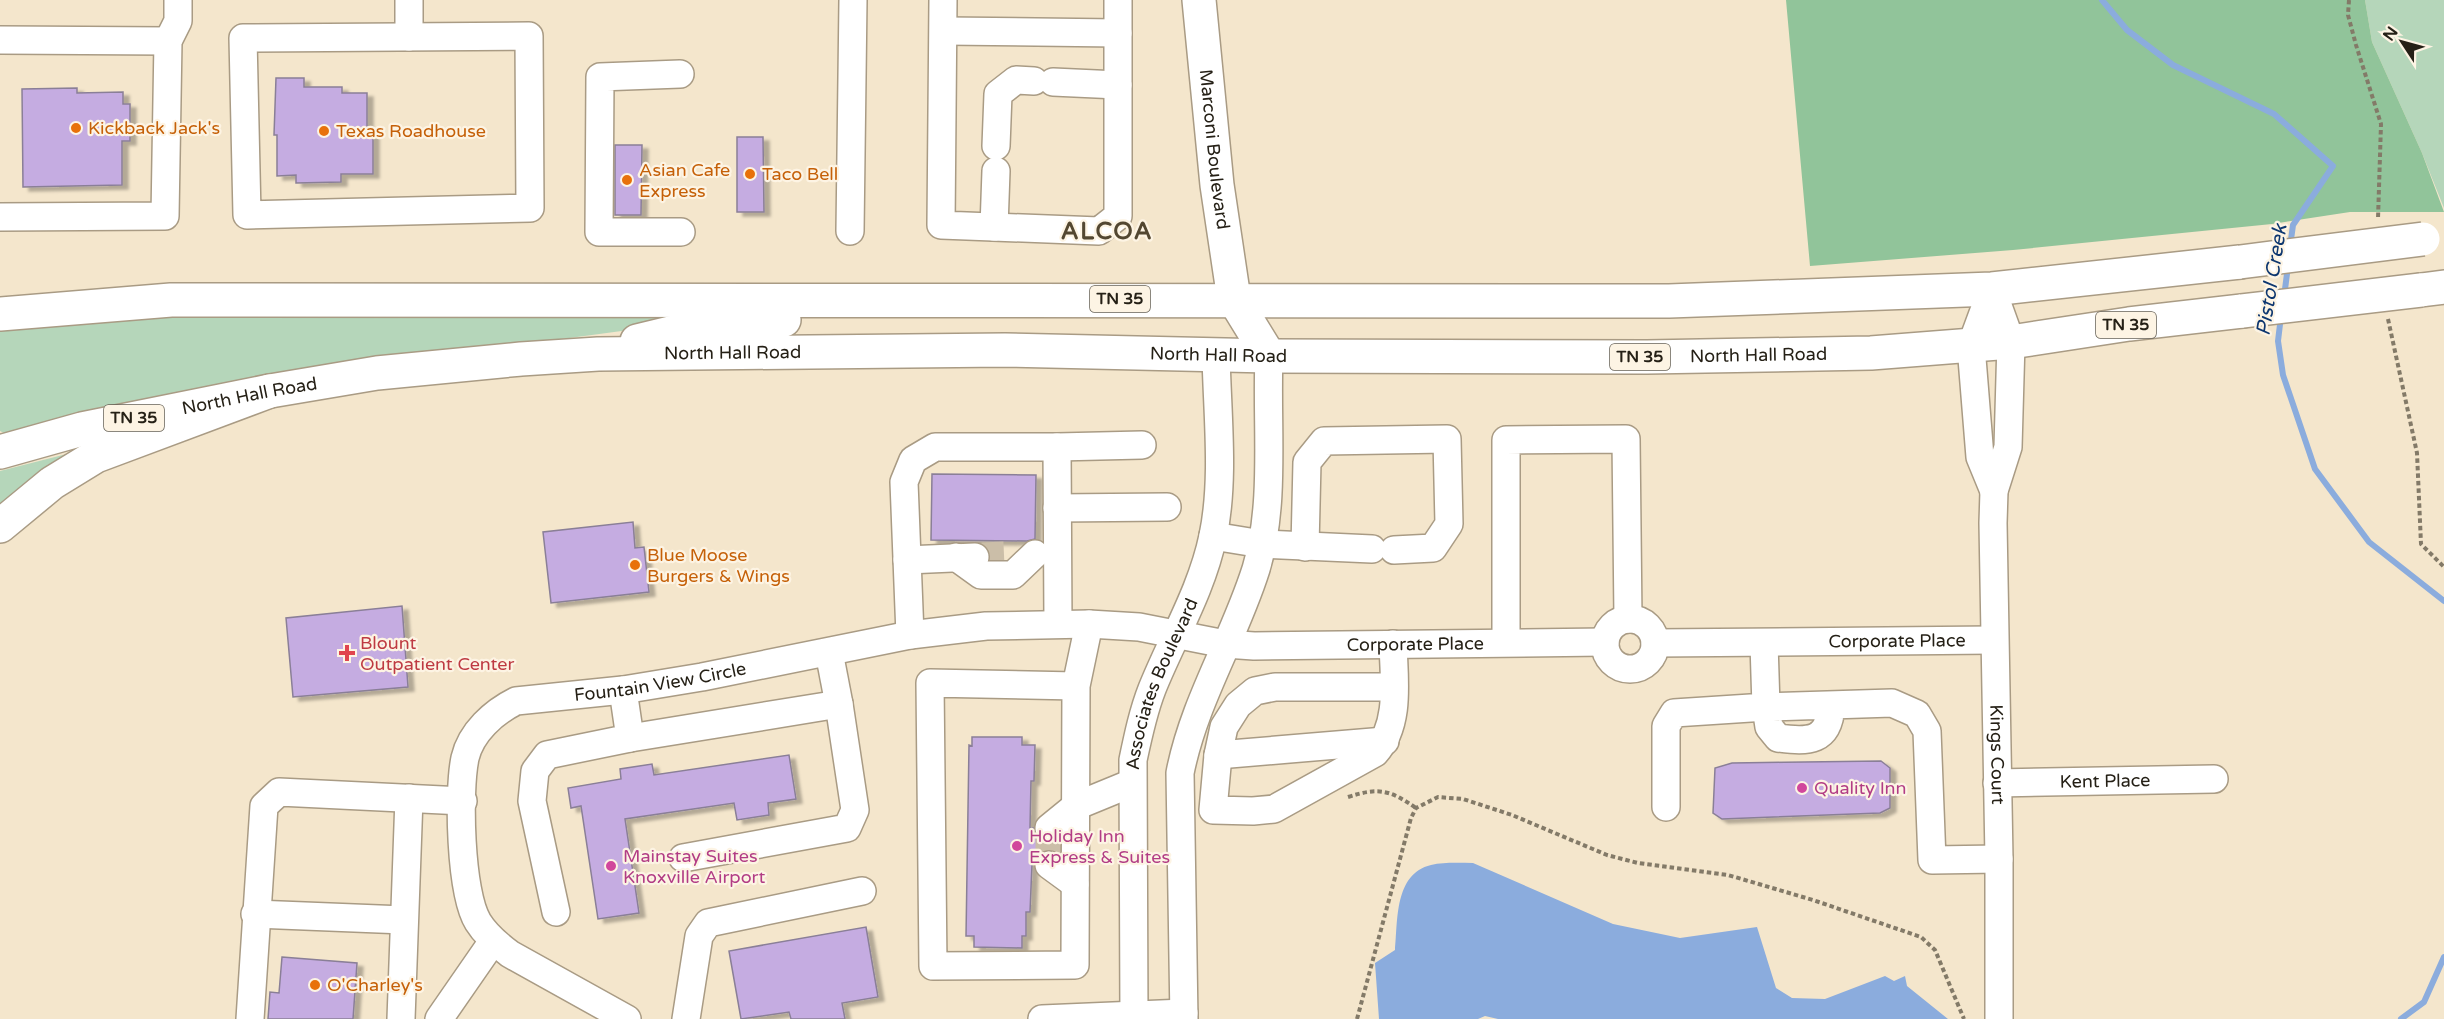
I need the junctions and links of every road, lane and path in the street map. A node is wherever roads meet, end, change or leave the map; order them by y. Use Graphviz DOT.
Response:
graph roads {
  1 [pos="178,0"];
  2 [pos="409,0"];
  3 [pos="854,0"];
  4 [pos="943,0"];
  5 [pos="1118,0"];
  6 [pos="1198,0"];
  7 [pos="2349,0"];
  8 [pos="944,31"];
  9 [pos="1118,33"];
  10 [pos="409,37"];
  11 [pos="0,40"];
  12 [pos="168,41"];
  13 [pos="680,74"];
  14 [pos="1118,85"];
  15 [pos="0,216"];
  16 [pos="2378,221"];
  17 [pos="994,226"];
  18 [pos="850,231"];
  19 [pos="681,232"];
  20 [pos="2434,238"];
  21 [pos="2432,288"];
  22 [pos="1992,290"];
  23 [pos="1234,299"];
  24 [pos="0,314"];
  25 [pos="2388,315"];
  26 [pos="2011,342"];
  27 [pos="1971,346"];
  28 [pos="598,354"];
  29 [pos="1216,354"];
  30 [pos="1269,356"];
  31 [pos="270,391"];
  32 [pos="1142,445"];
  33 [pos="1057,447"];
  34 [pos="0,452"];
  35 [pos="1994,491"];
  36 [pos="1167,507"];
  37 [pos="1057,508"];
  38 [pos="0,526"];
  39 [pos="1213,536"];
  40 [pos="1262,543"];
  41 [pos="1305,547"];
  42 [pos="1046,553"];
  43 [pos="981,556"];
  44 [pos="907,560"];
  45 [pos="2444,567"];
  46 [pos="1628,619"];
  47 [pos="1058,624"];
  48 [pos="1089,624"];
  49 [pos="1176,634"];
  50 [pos="910,635"];
  51 [pos="1994,640"];
  52 [pos="1506,642"];
  53 [pos="1605,642"];
  54 [pos="1655,643"];
  55 [pos="1764,643"];
  56 [pos="1225,644"];
  57 [pos="1393,644"];
  58 [pos="829,651"];
  59 [pos="1076,686"];
  60 [pos="1394,687"];
  61 [pos="623,690"];
  62 [pos="839,704"];
  63 [pos="1766,707"];
  64 [pos="630,738"];
  65 [pos="1385,741"];
  66 [pos="1218,755"];
  67 [pos="2214,779"];
  68 [pos="1132,783"];
  69 [pos="1997,783"];
  70 [pos="409,798"];
  71 [pos="1342,798"];
  72 [pos="463,801"];
  73 [pos="1076,806"];
  74 [pos="1666,807"];
  75 [pos="1416,808"];
  76 [pos="1049,828"];
  77 [pos="683,858"];
  78 [pos="1999,859"];
  79 [pos="1049,865"];
  80 [pos="1075,884"];
  81 [pos="862,891"];
  82 [pos="555,912"];
  83 [pos="255,914"];
  84 [pos="404,920"];
  85 [pos="493,941"];
  86 [pos="1999,1009"];
  87 [pos="1134,1016"];
  88 [pos="1184,1016"];
  89 [pos="250,1019"];
  90 [pos="400,1019"];
  91 [pos="439,1019"];
  92 [pos="627,1019"];
  93 [pos="686,1019"];
  94 [pos="1042,1019"];
  95 [pos="1357,1019"];
  96 [pos="1964,1019"];
  1 -- 12 [label="street"];
  2 -- 10 [label="street"];
  3 -- 18 [label="street"];
  4 -- 8 [label="street"];
  5 -- 9 [label="street"];
  6 -- 23 [label="main road, Marconi Boulevard"];
  7 -- 16 [label="path"];
  8 -- 9 [label="street"];
  8 -- 17 [label="street"];
  9 -- 14 [label="street"];
  10 -- 10 [label="street"];
  11 -- 12 [label="street"];
  12 -- 15 [label="street"];
  13 -- 19 [label="street"];
  14 -- 17 [label="street"];
  14 -- 17 [label="street"];
  20 -- 22 [label="main road, TN 35, bridge"];
  21 -- 26 [label="main road, North Hall Road / TN 35, bridge"];
  22 -- 23 [label="main road, TN 35"];
  22 -- 26 [label="street, Kings Court"];
  22 -- 27 [label="street, Kings Court"];
  23 -- 24 [label="main road, TN 35"];
  23 -- 28 [label="main road"];
  23 -- 29 [label="main road, Marconi Boulevard"];
  23 -- 30 [label="main road, Marconi Boulevard"];
  25 -- 45 [label="path"];
  26 -- 27 [label="main road, North Hall Road / TN 35"];
  26 -- 35 [label="street, Kings Court"];
  27 -- 30 [label="main road, North Hall Road / TN 35"];
  27 -- 35 [label="street, Kings Court"];
  28 -- 29 [label="main road, North Hall Road / TN 35"];
  28 -- 31 [label="main road, North Hall Road / TN 35"];
  29 -- 30 [label="main road, North Hall Road / TN 35"];
  29 -- 39 [label="street, Associates Boulevard"];
  30 -- 40 [label="street"];
  31 -- 34 [label="main road, North Hall Road / TN 35"];
  31 -- 38 [label="main road"];
  32 -- 33 [label="street"];
  33 -- 37 [label="street"];
  33 -- 44 [label="street"];
  35 -- 51 [label="street, Kings Court"];
  36 -- 37 [label="street"];
  37 -- 42 [label="street"];
  39 -- 40 [label="street"];
  39 -- 49 [label="street, Associates Boulevard"];
  40 -- 41 [label="street"];
  40 -- 56 [label="street"];
  41 -- 41 [label="street"];
  42 -- 43 [label="street"];
  42 -- 43 [label="street"];
  42 -- 47 [label="street"];
  43 -- 44 [label="street"];
  44 -- 50 [label="street"];
  46 -- 52 [label="street"];
  46 -- 53 [label="street"];
  46 -- 54 [label="street"];
  47 -- 48 [label="street, Fountain View Circle"];
  47 -- 50 [label="street, Fountain View Circle"];
  48 -- 49 [label="street, Fountain View Circle"];
  48 -- 59 [label="street"];
  49 -- 56 [label="street, Fountain View Circle"];
  49 -- 68 [label="street, Associates Boulevard"];
  50 -- 58 [label="street, Fountain View Circle"];
  51 -- 55 [label="street, Corporate Place"];
  51 -- 69 [label="street, Kings Court"];
  52 -- 53 [label="street, Corporate Place"];
  52 -- 57 [label="street, Corporate Place"];
  53 -- 54 [label="street"];
  54 -- 55 [label="street, Corporate Place"];
  55 -- 63 [label="street"];
  56 -- 57 [label="street, Corporate Place"];
  56 -- 88 [label="street"];
  57 -- 60 [label="street"];
  58 -- 61 [label="street, Fountain View Circle"];
  58 -- 62 [label="street"];
  59 -- 73 [label="street"];
  59 -- 80 [label="street"];
  60 -- 65 [label="street"];
  60 -- 66 [label="street"];
  61 -- 64 [label="street"];
  61 -- 72 [label="street, Fountain View Circle"];
  62 -- 64 [label="street"];
  62 -- 77 [label="street"];
  63 -- 74 [label="street"];
  63 -- 78 [label="street"];
  64 -- 82 [label="street"];
  65 -- 66 [label="street"];
  65 -- 66 [label="street"];
  67 -- 69 [label="street, Kent Place"];
  68 -- 73 [label="street"];
  68 -- 87 [label="street, Associates Boulevard"];
  69 -- 78 [label="street, Kings Court"];
  70 -- 72 [label="street"];
  70 -- 83 [label="street"];
  70 -- 84 [label="street"];
  71 -- 75 [label="path"];
  72 -- 85 [label="street, Fountain View Circle"];
  73 -- 76 [label="street"];
  73 -- 80 [label="street"];
  75 -- 95 [label="path"];
  75 -- 96 [label="path"];
  78 -- 86 [label="street, Kings Court"];
  79 -- 80 [label="street"];
  81 -- 93 [label="street"];
  83 -- 84 [label="street"];
  83 -- 89 [label="street"];
  84 -- 90 [label="street"];
  85 -- 91 [label="street"];
  85 -- 92 [label="street, Fountain View Circle"];
  87 -- 88 [label="street"];
  87 -- 94 [label="street"];
}
